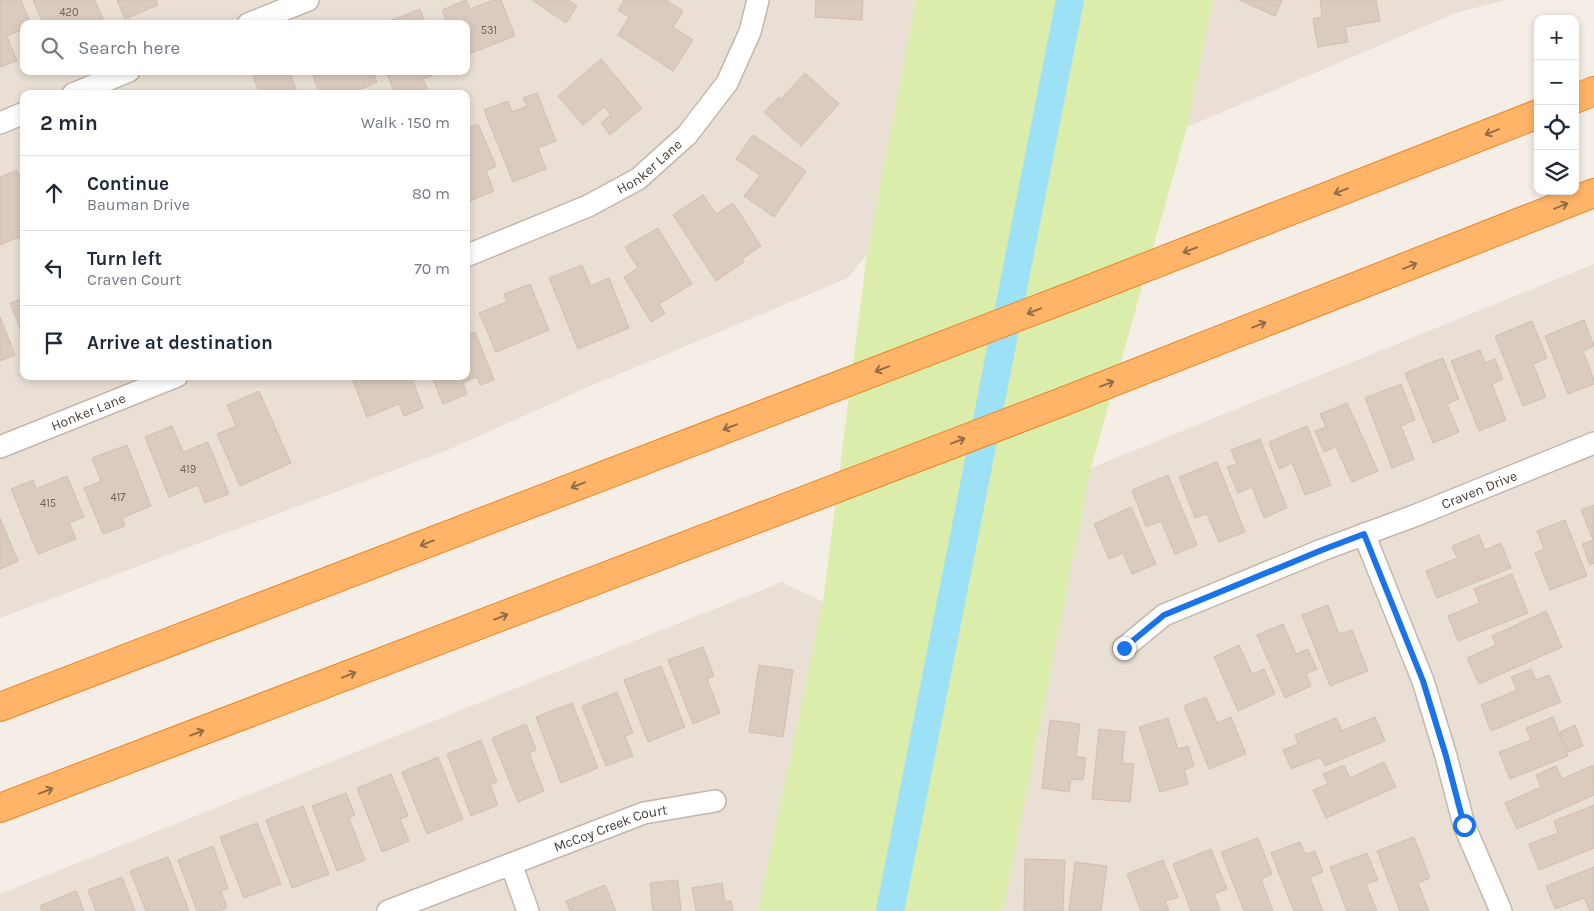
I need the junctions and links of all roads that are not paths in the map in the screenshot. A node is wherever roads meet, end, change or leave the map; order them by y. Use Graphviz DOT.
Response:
graph roads {
  1 [pos="308,0"];
  2 [pos="758,0"];
  3 [pos="258,20"];
  4 [pos="119,75"];
  5 [pos="83,90"];
  6 [pos="1594,91"];
  7 [pos="1579,97"];
  8 [pos="20,115"];
  9 [pos="1534,116"];
  10 [pos="0,123"];
  11 [pos="1594,193"];
  12 [pos="470,254"];
  13 [pos="167,380"];
  14 [pos="1594,444"];
  15 [pos="0,447"];
  16 [pos="1364,534"];
  17 [pos="1124,648"];
  18 [pos="0,706"];
  19 [pos="714,801"];
  20 [pos="0,808"];
  21 [pos="510,864"];
  22 [pos="388,911"];
  23 [pos="528,911"];
  24 [pos="1501,911"];
  1 -- 3 [label="street"];
  2 -- 12 [label="street, Honker Lane"];
  4 -- 5 [label="street"];
  6 -- 7 [label="highway"];
  8 -- 10 [label="street"];
  9 -- 18 [label="highway, one-way"];
  20 -- 11 [label="highway, one-way"];
  13 -- 15 [label="street, Honker Lane"];
  14 -- 16 [label="street, Craven Drive"];
  16 -- 17 [label="street, Craven Drive"];
  16 -- 24 [label="street"];
  19 -- 21 [label="street, McCoy Creek Court"];
  21 -- 22 [label="street, McCoy Creek Court"];
  21 -- 23 [label="street"];
}
